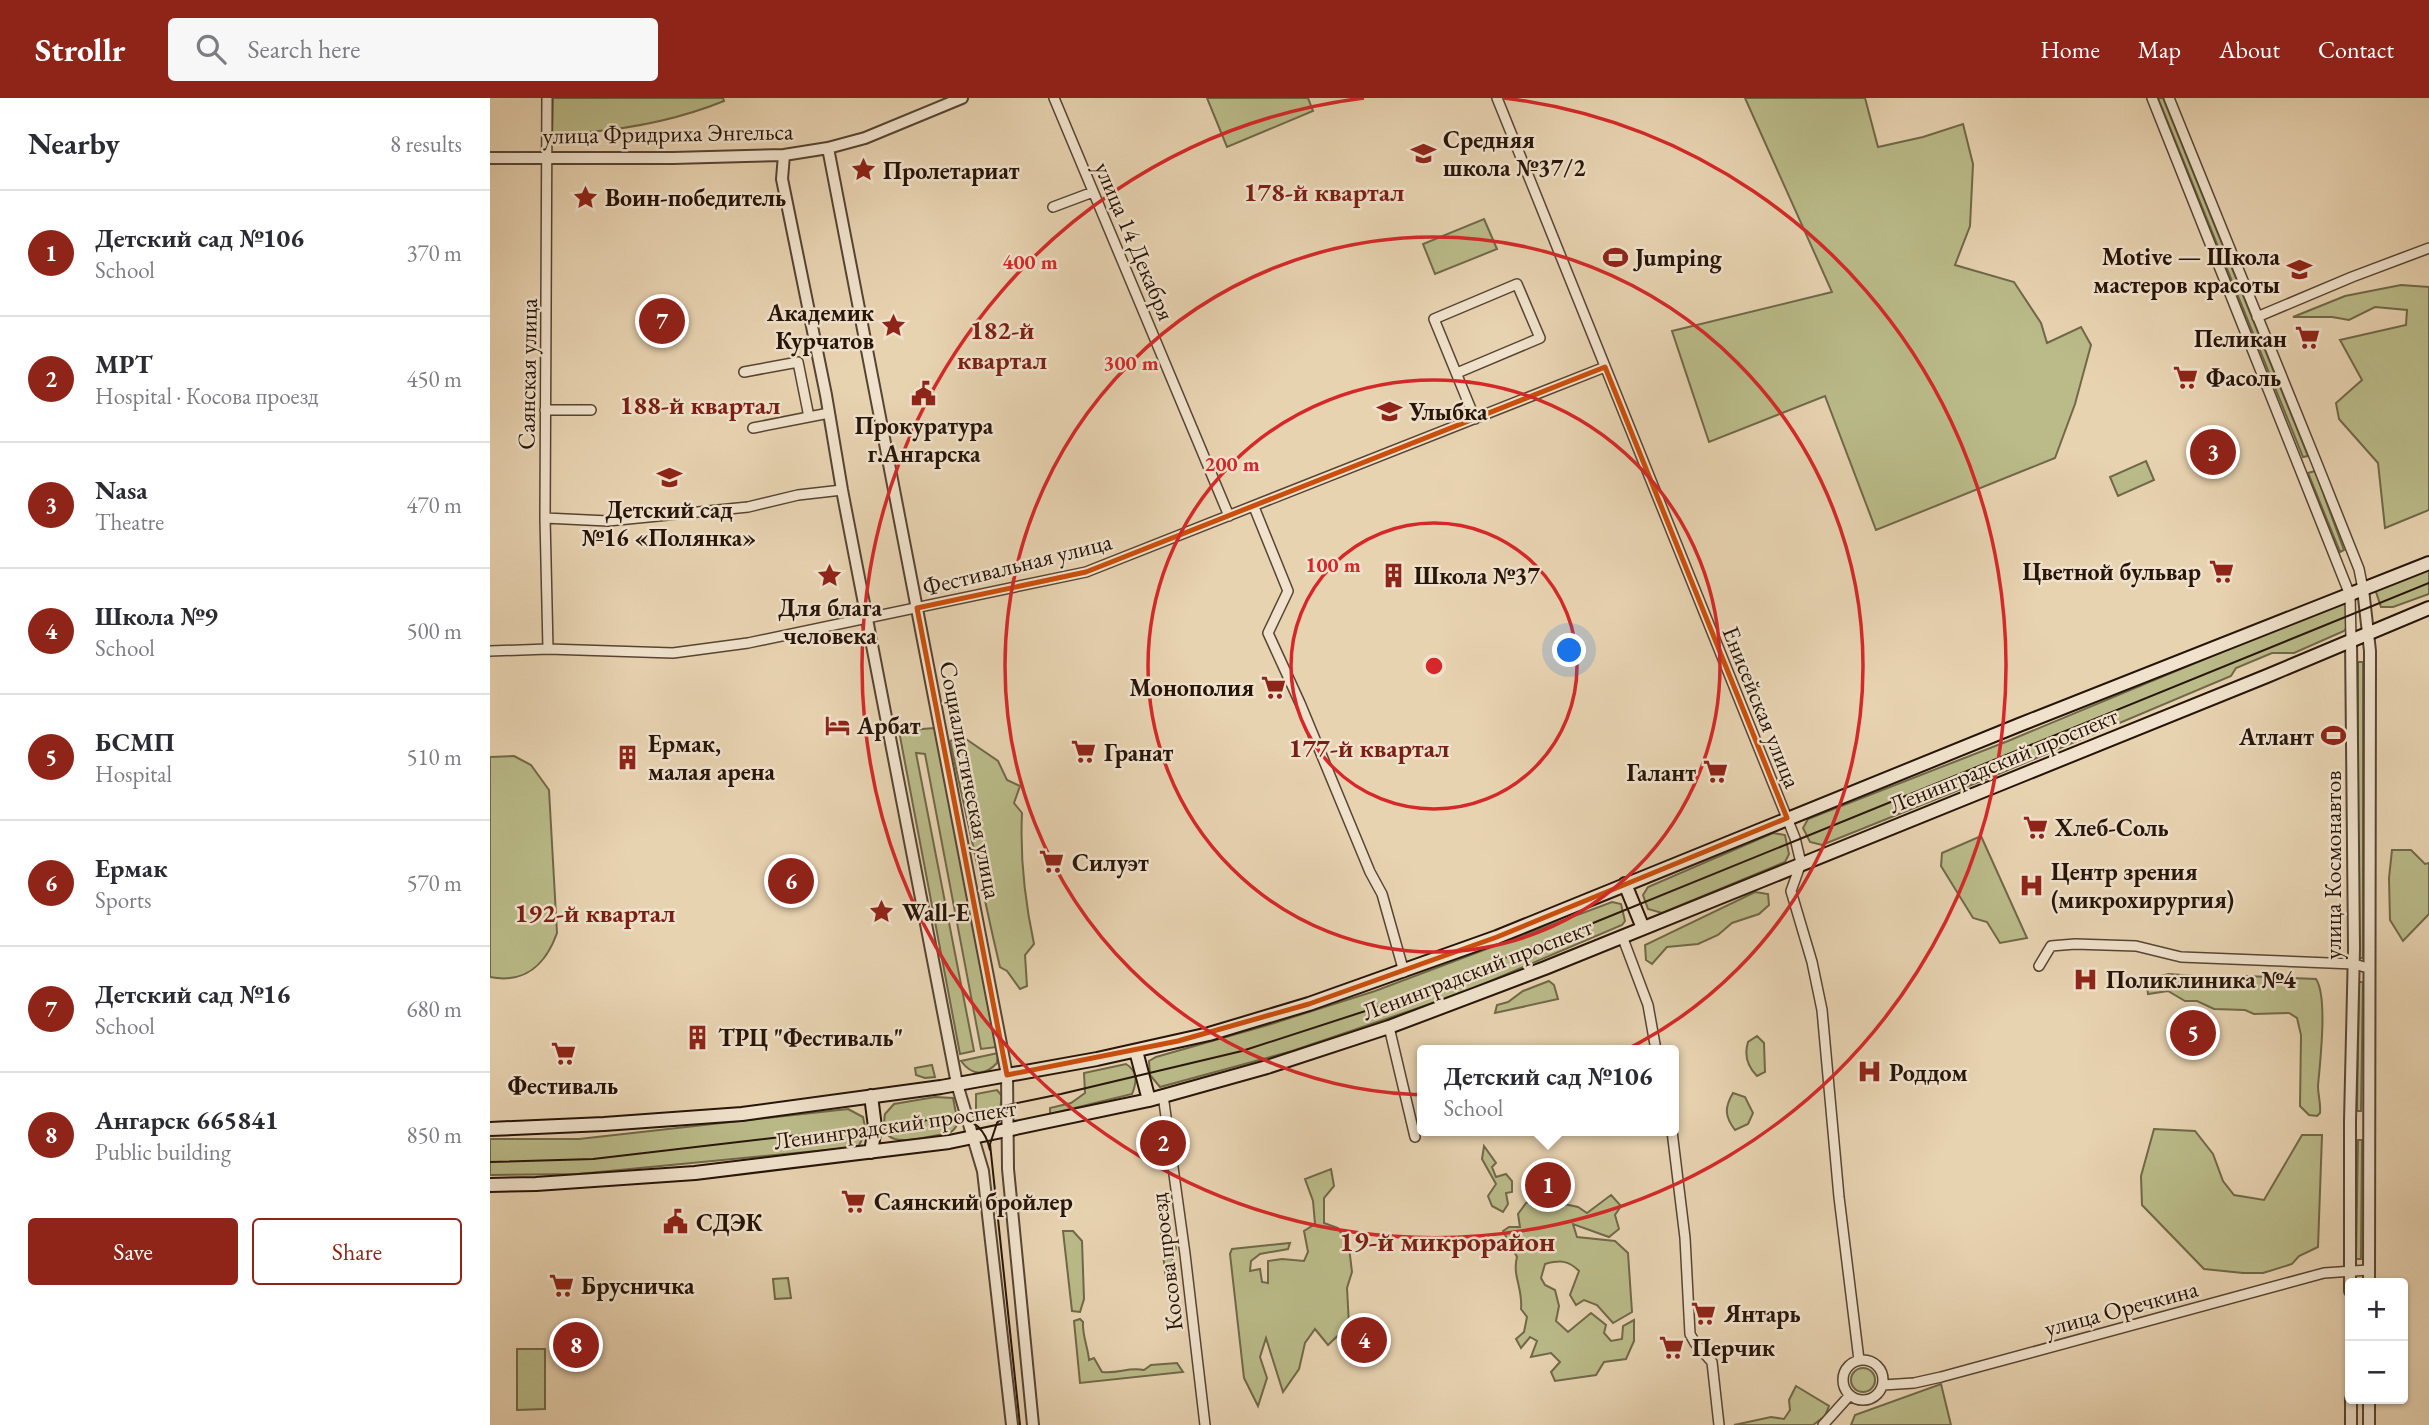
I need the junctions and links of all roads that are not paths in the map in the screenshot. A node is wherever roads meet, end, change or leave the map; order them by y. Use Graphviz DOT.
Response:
graph roads {
  1 [pos="547,98"];
  2 [pos="962,98"];
  3 [pos="1054,98"];
  4 [pos="1497,98"];
  5 [pos="2152,98"];
  6 [pos="2169,98"];
  7 [pos="828,148"];
  8 [pos="784,155"];
  9 [pos="548,157"];
  10 [pos="490,158"];
  11 [pos="1093,192"];
  12 [pos="1053,207"];
  13 [pos="2429,248"];
  14 [pos="2257,317"];
  15 [pos="1605,367"];
  16 [pos="744,372"];
  17 [pos="1457,373"];
  18 [pos="545,410"];
  19 [pos="592,410"];
  20 [pos="829,413"];
  21 [pos="809,417"];
  22 [pos="1475,419"];
  23 [pos="753,428"];
  24 [pos="2316,461"];
  25 [pos="2300,468"];
  26 [pos="842,490"];
  27 [pos="1254,507"];
  28 [pos="1229,516"];
  29 [pos="545,518"];
  30 [pos="2429,564"];
  31 [pos="2363,589"];
  32 [pos="2350,594"];
  33 [pos="917,608"];
  34 [pos="2429,608"];
  35 [pos="867,618"];
  36 [pos="2368,632"];
  37 [pos="2351,639"];
  38 [pos="548,649"];
  39 [pos="490,651"];
  40 [pos="1787,818"];
  41 [pos="1801,863"];
  42 [pos="1625,884"];
  43 [pos="1643,928"];
  44 [pos="1622,936"];
  45 [pos="2354,964"];
  46 [pos="2039,966"];
  47 [pos="2368,968"];
  48 [pos="1404,972"];
  49 [pos="1389,1027"];
  50 [pos="1655,1045"];
  51 [pos="1136,1051"];
  52 [pos="1007,1075"];
  53 [pos="957,1084"];
  54 [pos="1163,1095"];
  55 [pos="871,1096"];
  56 [pos="1149,1100"];
  57 [pos="490,1129"];
  58 [pos="1008,1130"];
  59 [pos="1673,1136"];
  60 [pos="973,1138"];
  61 [pos="1415,1138"];
  62 [pos="871,1152"];
  63 [pos="490,1185"];
  64 [pos="2368,1270"];
  65 [pos="2350,1271"];
  66 [pos="2350,1278"];
  67 [pos="2369,1278"];
  68 [pos="1859,1360"];
  69 [pos="1883,1385"];
  70 [pos="1850,1395"];
  71 [pos="2351,1404"];
  72 [pos="2369,1404"];
  73 [pos="1012,1425"];
  74 [pos="1033,1425"];
  75 [pos="1205,1425"];
  76 [pos="1719,1425"];
  77 [pos="1823,1425"];
  78 [pos="2351,1425"];
  79 [pos="2369,1425"];
  1 -- 9 [label="street, Саянская улица"];
  2 -- 7 [label="street, улица Фридриха Энгельса"];
  3 -- 11 [label="street, улица 14 Декабря"];
  4 -- 15 [label="street, Енисейская улица"];
  5 -- 25 [label="street, улица Космонавтов"];
  6 -- 14 [label="street, улица Космонавтов"];
  7 -- 8 [label="street, улица Фридриха Энгельса"];
  7 -- 33 [label="street, Социалистическая улица"];
  8 -- 9 [label="street, улица Фридриха Энгельса"];
  8 -- 20 [label="street"];
  9 -- 10 [label="street, улица Фридриха Энгельса"];
  9 -- 18 [label="street, Саянская улица"];
  11 -- 12 [label="street"];
  11 -- 28 [label="street, улица 14 Декабря"];
  13 -- 14 [label="street"];
  14 -- 24 [label="street, улица Космонавтов"];
  15 -- 22 [label="street, Фестивальная улица"];
  15 -- 40 [label="street, Енисейская улица"];
  16 -- 21 [label="street"];
  17 -- 17 [label="street"];
  17 -- 22 [label="street"];
  18 -- 19 [label="street"];
  18 -- 29 [label="street, Саянская улица"];
  20 -- 21 [label="street"];
  20 -- 26 [label="street"];
  21 -- 23 [label="street"];
  22 -- 27 [label="street, Фестивальная улица"];
  24 -- 25 [label="street"];
  24 -- 31 [label="street, улица Космонавтов"];
  25 -- 32 [label="street, улица Космонавтов"];
  26 -- 29 [label="street"];
  26 -- 35 [label="street"];
  27 -- 28 [label="street, Фестивальная улица"];
  27 -- 48 [label="street"];
  28 -- 33 [label="street, Фестивальная улица"];
  29 -- 38 [label="street, Саянская улица"];
  30 -- 31 [label="main road, Ленинградский проспект"];
  31 -- 32 [label="main road, Ленинградский проспект"];
  31 -- 36 [label="street, улица Космонавтов"];
  32 -- 37 [label="street, улица Космонавтов"];
  32 -- 40 [label="main road, Ленинградский проспект"];
  33 -- 35 [label="street, Фестивальная улица"];
  33 -- 52 [label="street, Социалистическая улица"];
  34 -- 36 [label="main road, Ленинградский проспект"];
  35 -- 38 [label="street, Фестивальная улица"];
  35 -- 53 [label="street"];
  36 -- 37 [label="main road, Ленинградский проспект"];
  36 -- 47 [label="street, улица Космонавтов"];
  37 -- 41 [label="main road, Ленинградский проспект"];
  37 -- 45 [label="street, улица Космонавтов"];
  38 -- 39 [label="street, Фестивальная улица"];
  40 -- 41 [label="street, Енисейская улица"];
  40 -- 42 [label="main road, Ленинградский проспект"];
  41 -- 43 [label="main road, Ленинградский проспект"];
  41 -- 68 [label="street"];
  42 -- 43 [label="main road"];
  42 -- 48 [label="main road, Ленинградский проспект"];
  43 -- 44 [label="main road, Ленинградский проспект"];
  44 -- 49 [label="main road, Ленинградский проспект"];
  44 -- 50 [label="street"];
  45 -- 46 [label="street"];
  45 -- 47 [label="street"];
  45 -- 65 [label="street, улица Космонавтов"];
  47 -- 64 [label="street, улица Космонавтов"];
  48 -- 51 [label="main road, Ленинградский проспект"];
  49 -- 54 [label="main road, Ленинградский проспект"];
  49 -- 61 [label="street"];
  51 -- 52 [label="main road, Ленинградский проспект"];
  51 -- 56 [label="main road"];
  52 -- 53 [label="main road, Ленинградский проспект"];
  52 -- 58 [label="street, Социалистическая улица"];
  53 -- 55 [label="main road, Ленинградский проспект"];
  53 -- 60 [label="street"];
  54 -- 56 [label="main road, Ленинградский проспект"];
  54 -- 75 [label="street, Косова проезд"];
  55 -- 57 [label="main road, Ленинградский проспект"];
  55 -- 62 [label="main road"];
  56 -- 58 [label="main road, Ленинградский проспект"];
  58 -- 60 [label="main road, Ленинградский проспект"];
  58 -- 74 [label="street, Социалистическая улица"];
  59 -- 76 [label="street"];
  60 -- 62 [label="main road, Ленинградский проспект"];
  60 -- 73 [label="street"];
  62 -- 63 [label="main road, Ленинградский проспект"];
  64 -- 65 [label="street, улица Оречкина"];
  64 -- 67 [label="street, улица Космонавтов"];
  65 -- 66 [label="street, улица Космонавтов"];
  65 -- 69 [label="street, улица Оречкина"];
  68 -- 69 [label="street"];
  68 -- 70 [label="street"];
  69 -- 70 [label="street, улица Оречкина"];
  70 -- 77 [label="street"];
  71 -- 78 [label="street"];
  72 -- 79 [label="street"];
}
